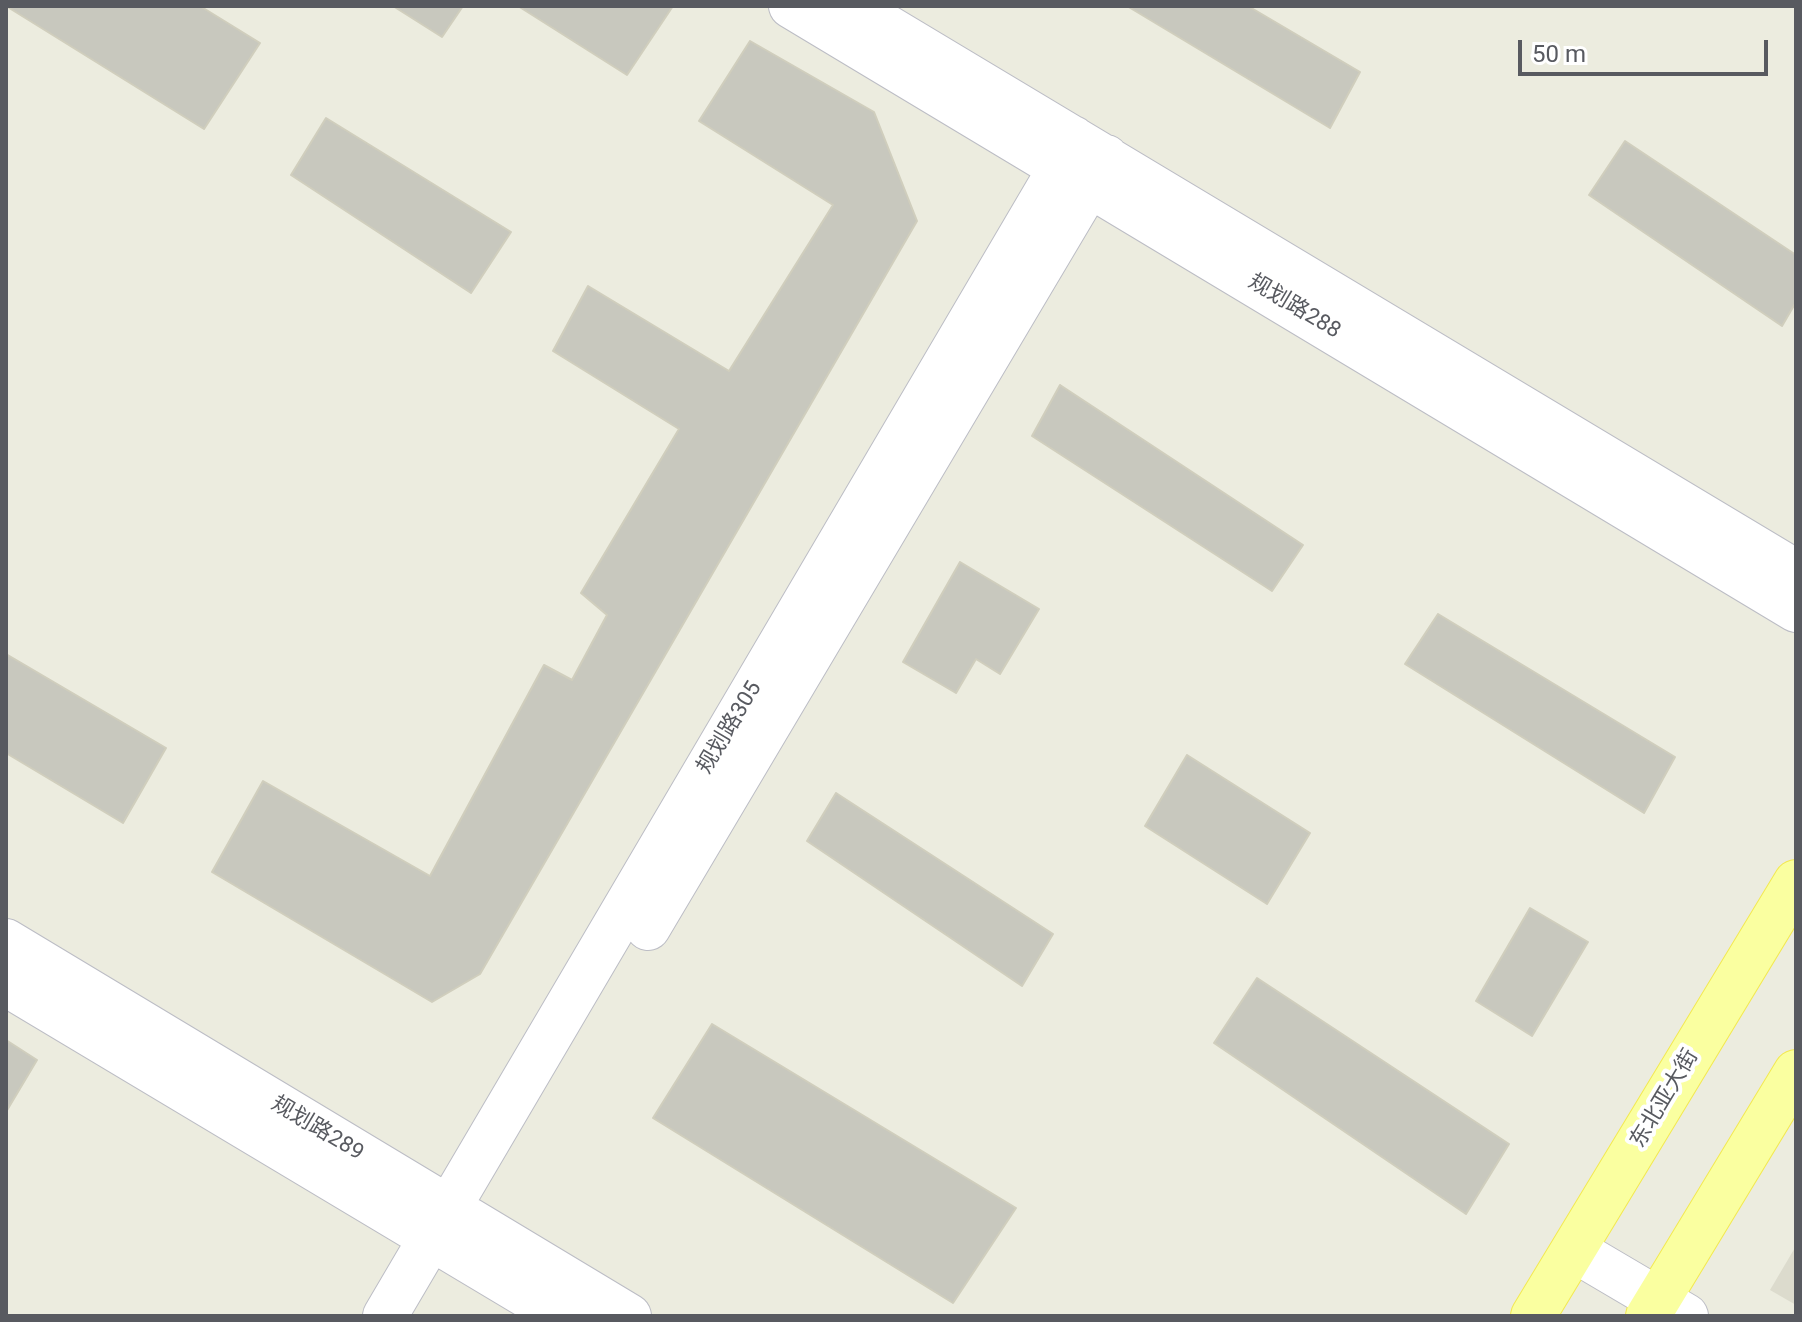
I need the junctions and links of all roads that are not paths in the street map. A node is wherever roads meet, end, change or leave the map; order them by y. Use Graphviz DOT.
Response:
graph roads {
  1 [pos="791,6"];
  2 [pos="852,6"];
  3 [pos="1083,162"];
  4 [pos="1796,572"];
  5 [pos="1796,610"];
  6 [pos="1796,882"];
  7 [pos="6,941"];
  8 [pos="6,984"];
  9 [pos="1796,1072"];
  10 [pos="452,1230"];
  11 [pos="1567,1261"];
  12 [pos="1656,1312"];
  13 [pos="385,1316"];
  14 [pos="420,1316"];
  15 [pos="561,1316"];
  16 [pos="629,1316"];
  17 [pos="1533,1316"];
  1 -- 3 [label="street, 规划路288"];
  2 -- 3 [label="street, 规划路288"];
  3 -- 4 [label="street, 规划路288"];
  3 -- 5 [label="street, 规划路288"];
  3 -- 10 [label="street, 规划路305"];
  6 -- 11 [label="main road, 东北亚大街"];
  7 -- 10 [label="street, 规划路289"];
  8 -- 10 [label="street, 规划路289"];
  9 -- 12 [label="main road"];
  10 -- 13 [label="street, 规划路305"];
  10 -- 14 [label="street, 规划路305"];
  10 -- 15 [label="street, 规划路289"];
  10 -- 16 [label="street, 规划路289"];
  11 -- 12 [label="street"];
  11 -- 17 [label="main road, 东北亚大街"];
}
